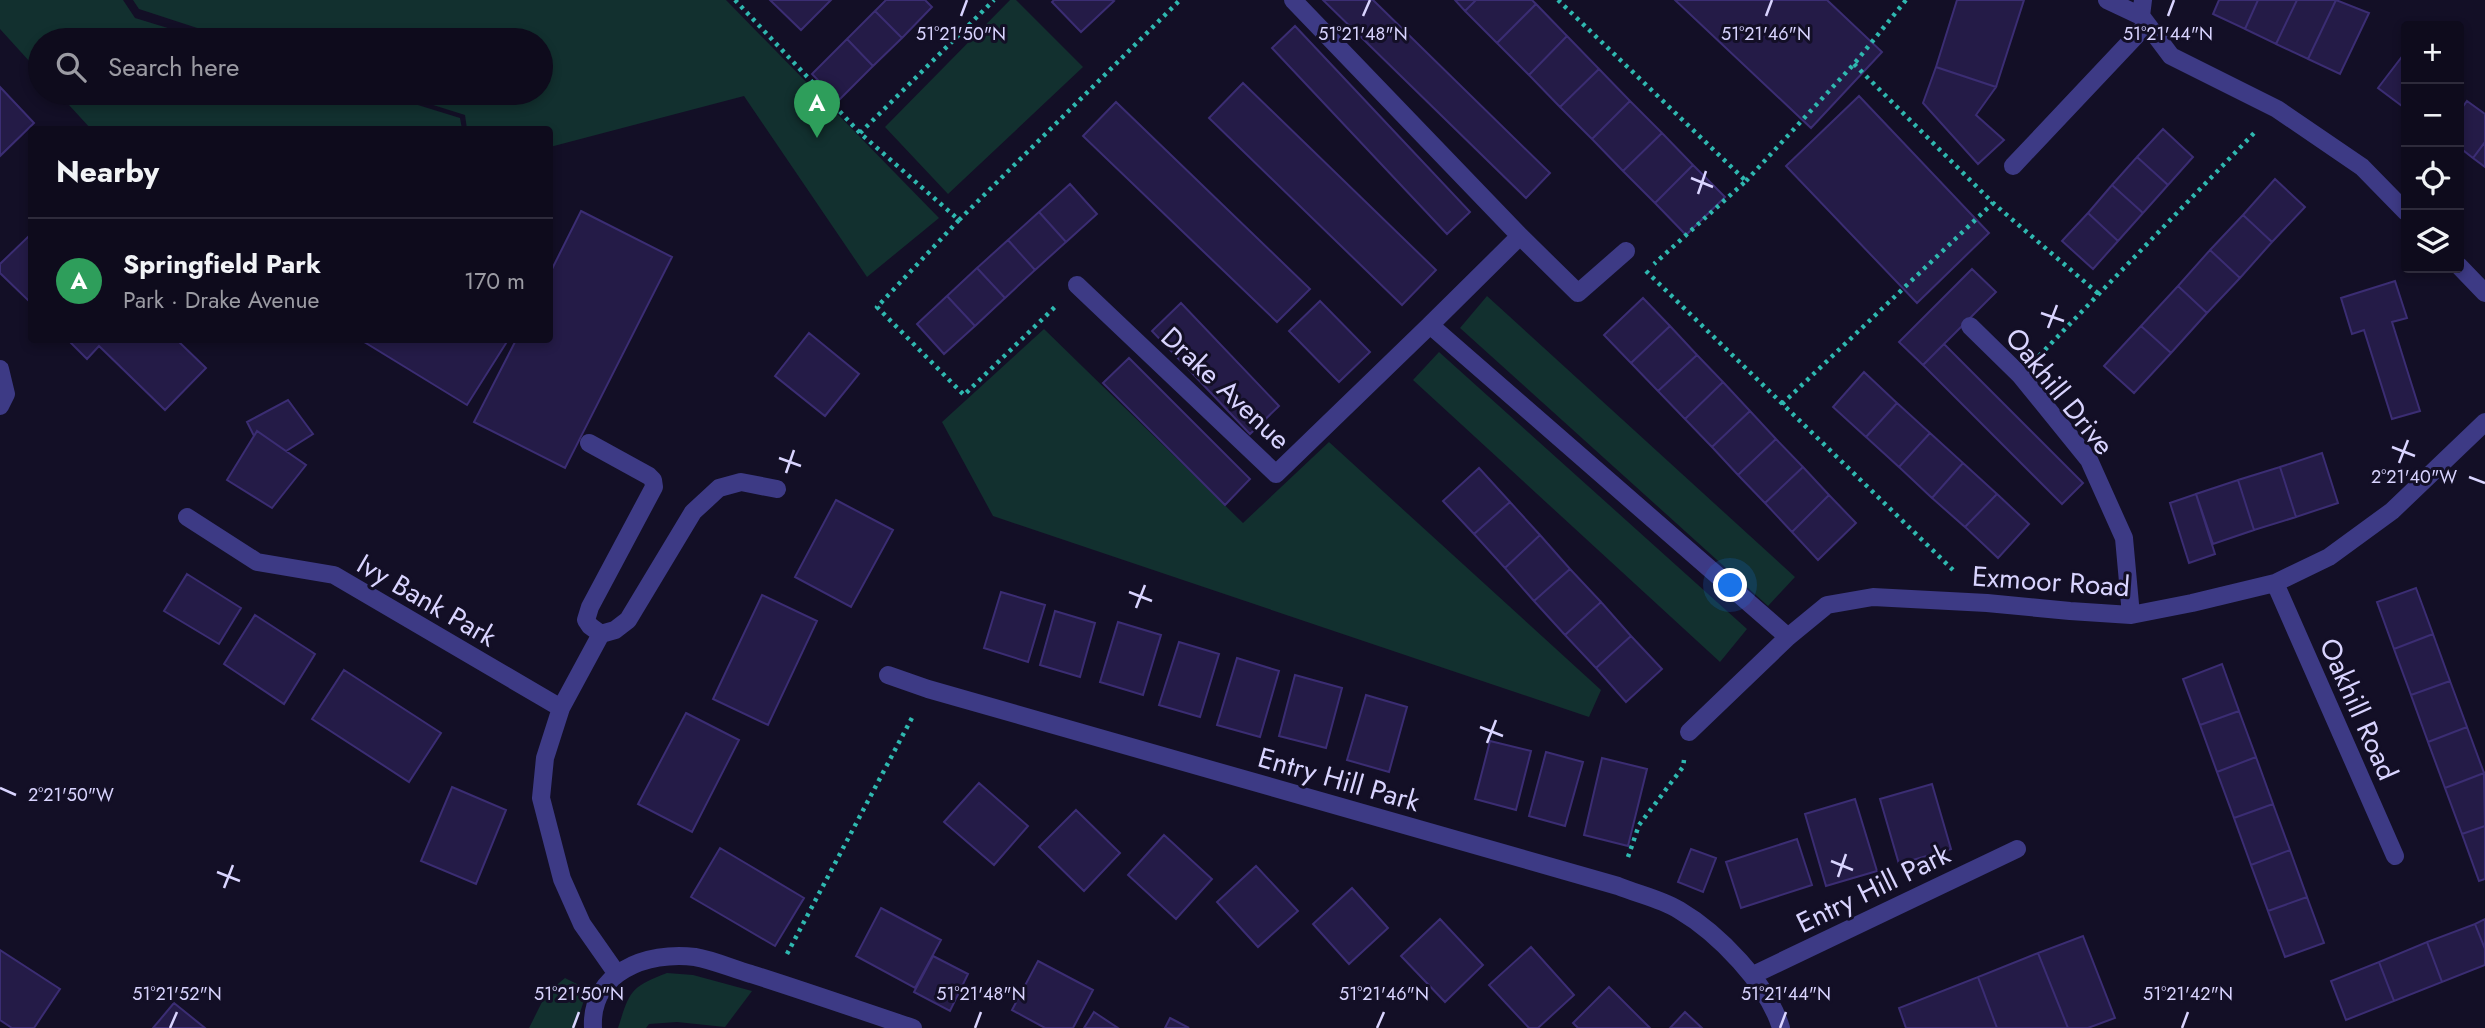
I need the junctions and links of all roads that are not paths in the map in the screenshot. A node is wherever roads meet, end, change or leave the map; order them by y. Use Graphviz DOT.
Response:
graph roads {
  1 [pos="1293,0"];
  2 [pos="2107,0"];
  3 [pos="2144,13"];
  4 [pos="2013,166"];
  5 [pos="2404,210"];
  6 [pos="1520,236"];
  7 [pos="1626,251"];
  8 [pos="2464,271"];
  9 [pos="1077,285"];
  10 [pos="2485,293"];
  11 [pos="1430,325"];
  12 [pos="1970,326"];
  13 [pos="0,369"];
  14 [pos="0,407"];
  15 [pos="2485,422"];
  16 [pos="589,443"];
  17 [pos="777,489"];
  18 [pos="187,517"];
  19 [pos="2275,583"];
  20 [pos="2131,615"];
  21 [pos="601,634"];
  22 [pos="1788,637"];
  23 [pos="888,675"];
  24 [pos="561,708"];
  25 [pos="1689,732"];
  26 [pos="2017,849"];
  27 [pos="2395,856"];
  28 [pos="617,974"];
  29 [pos="1753,975"];
  30 [pos="593,1028"];
  31 [pos="913,1028"];
  32 [pos="1780,1028"];
  1 -- 6 [label="street"];
  2 -- 3 [label="street"];
  3 -- 4 [label="street"];
  3 -- 5 [label="street"];
  6 -- 7 [label="street"];
  6 -- 11 [label="street, Drake Avenue"];
  8 -- 10 [label="street"];
  9 -- 11 [label="street, Drake Avenue"];
  11 -- 22 [label="street"];
  12 -- 20 [label="street, Oakhill Drive"];
  13 -- 14 [label="street"];
  15 -- 19 [label="street, Exmoor Road"];
  16 -- 21 [label="street"];
  17 -- 21 [label="street"];
  18 -- 24 [label="street, Ivy Bank Park"];
  19 -- 20 [label="street, Exmoor Road"];
  19 -- 27 [label="street, Oakhill Road"];
  20 -- 22 [label="street, Exmoor Road"];
  21 -- 24 [label="street"];
  22 -- 25 [label="street, Exmoor Road"];
  23 -- 29 [label="street, Entry Hill Park"];
  24 -- 28 [label="street"];
  26 -- 29 [label="street, Entry Hill Park"];
  28 -- 30 [label="street"];
  28 -- 31 [label="street"];
  29 -- 32 [label="street, Entry Hill Park"];
}
